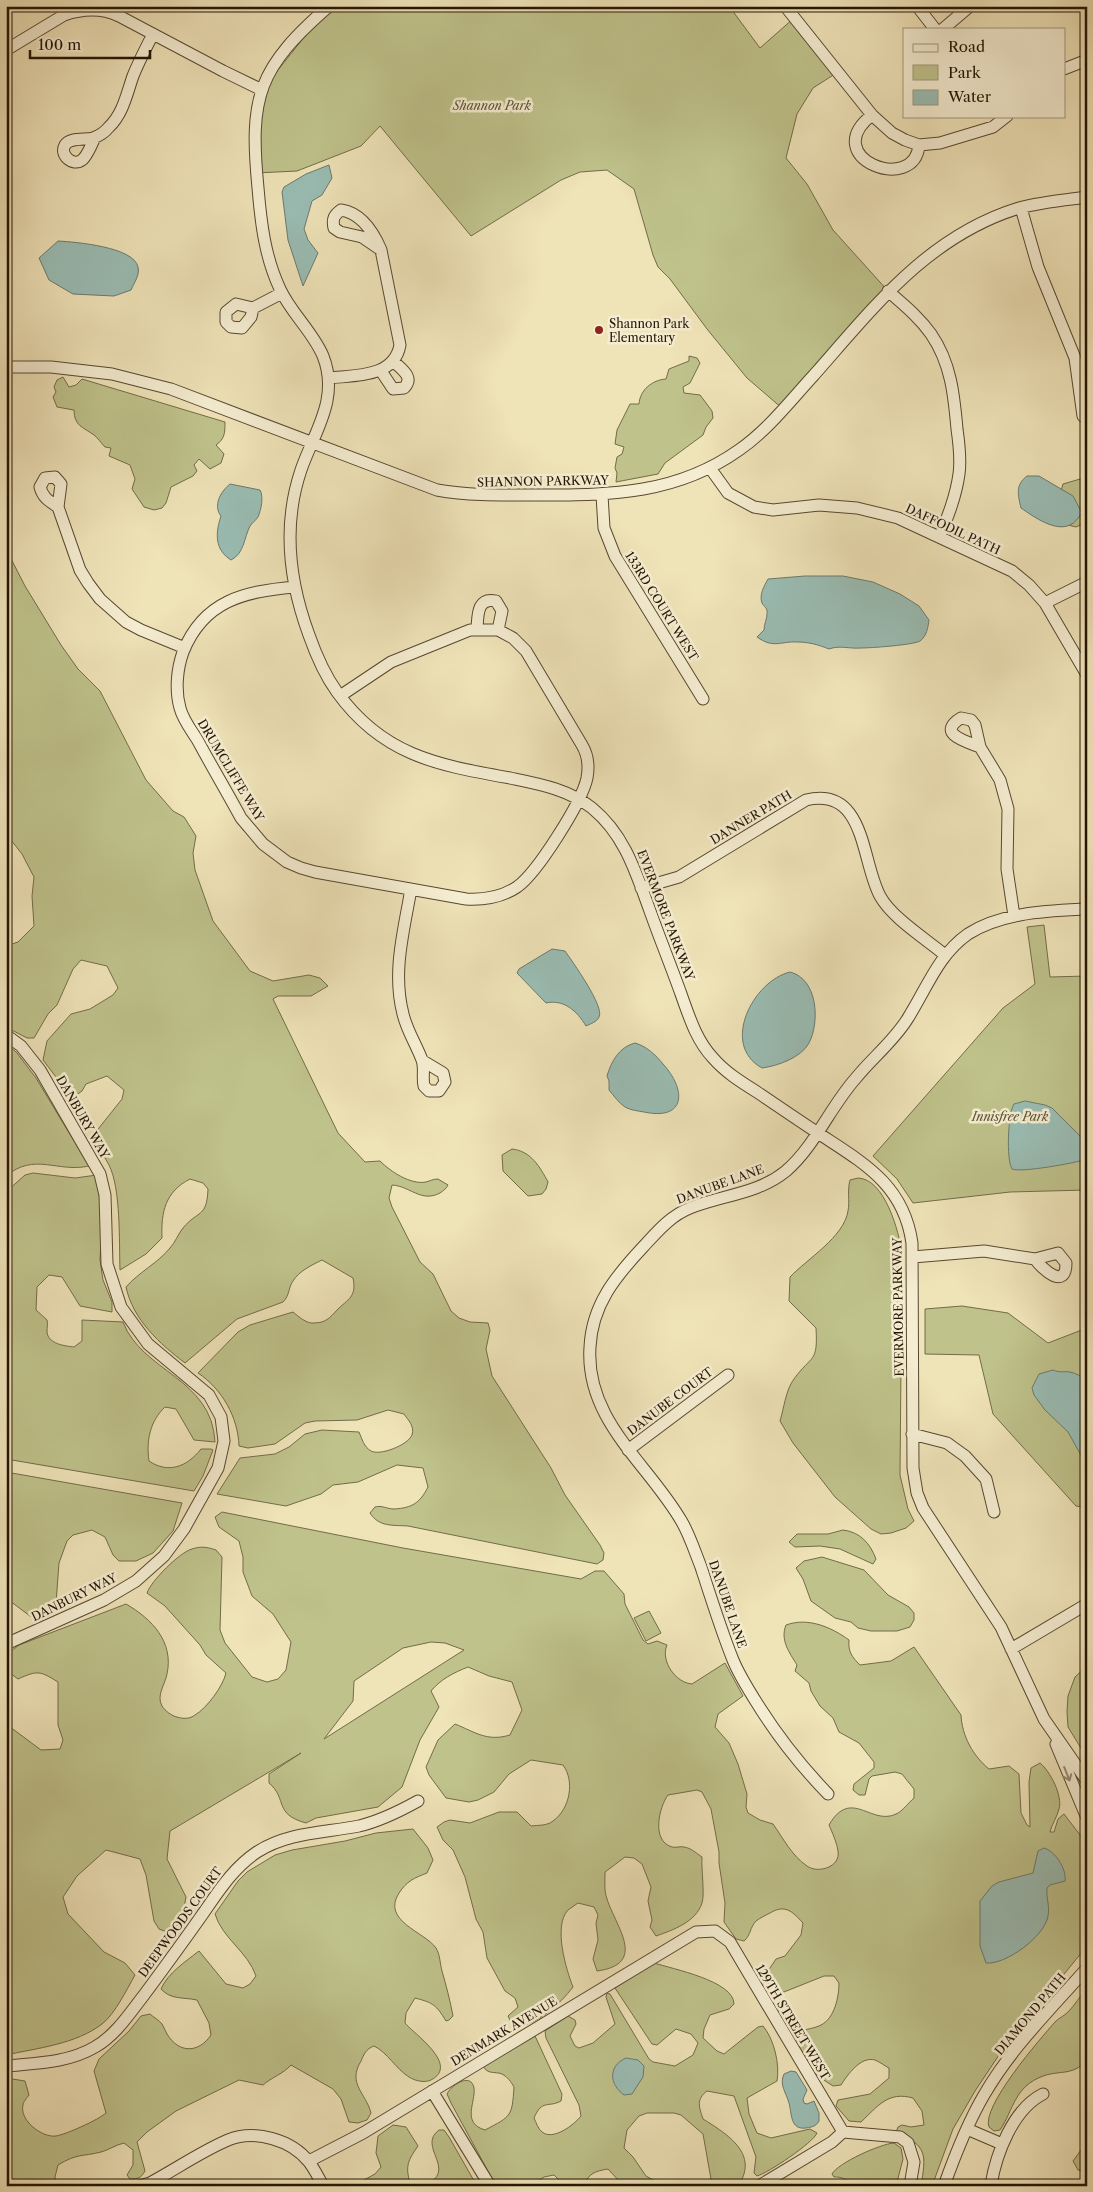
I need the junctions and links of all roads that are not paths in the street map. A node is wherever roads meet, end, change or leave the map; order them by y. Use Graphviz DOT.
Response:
graph roads {
  1 [pos="784,6"];
  2 [pos="916,6"];
  3 [pos="970,6"];
  4 [pos="328,7"];
  5 [pos="934,28"];
  6 [pos="944,28"];
  7 [pos="153,34"];
  8 [pos="6,50"];
  9 [pos="1087,60"];
  10 [pos="1066,68"];
  11 [pos="262,90"];
  12 [pos="872,115"];
  13 [pos="1002,118"];
  14 [pos="95,137"];
  15 [pos="919,145"];
  16 [pos="1087,197"];
  17 [pos="1021,208"];
  18 [pos="381,250"];
  19 [pos="888,291"];
  20 [pos="282,293"];
  21 [pos="253,308"];
  22 [pos="393,361"];
  23 [pos="6,367"];
  24 [pos="381,371"];
  25 [pos="329,378"];
  26 [pos="1083,416"];
  27 [pos="313,443"];
  28 [pos="710,468"];
  29 [pos="602,495"];
  30 [pos="58,507"];
  31 [pos="940,536"];
  32 [pos="1087,582"];
  33 [pos="294,587"];
  34 [pos="1045,603"];
  35 [pos="477,628"];
  36 [pos="498,630"];
  37 [pos="185,648"];
  38 [pos="1087,675"];
  39 [pos="340,696"];
  40 [pos="703,699"];
  41 [pos="980,747"];
  42 [pos="579,799"];
  43 [pos="642,888"];
  44 [pos="412,889"];
  45 [pos="1087,909"];
  46 [pos="1014,916"];
  47 [pos="945,955"];
  48 [pos="6,1035"];
  49 [pos="423,1061"];
  50 [pos="817,1132"];
  51 [pos="913,1257"];
  52 [pos="1035,1259"];
  53 [pos="728,1375"];
  54 [pos="912,1434"];
  55 [pos="628,1450"];
  56 [pos="994,1512"];
  57 [pos="1087,1604"];
  58 [pos="6,1644"];
  59 [pos="1011,1649"];
  60 [pos="1050,1729"];
  61 [pos="1087,1781"];
  62 [pos="828,1794"];
  63 [pos="418,1801"];
  64 [pos="1087,1818"];
  65 [pos="715,1931"];
  66 [pos="1087,1968"];
  67 [pos="6,2066"];
  68 [pos="432,2091"];
  69 [pos="1043,2094"];
  70 [pos="966,2128"];
  71 [pos="843,2132"];
  72 [pos="1002,2144"];
  73 [pos="308,2161"];
  74 [pos="139,2186"];
  75 [pos="323,2186"];
  76 [pos="490,2186"];
  77 [pos="759,2186"];
  78 [pos="910,2186"];
  79 [pos="944,2186"];
  80 [pos="991,2186"];
  1 -- 12 [label="street"];
  2 -- 5 [label="street"];
  3 -- 6 [label="street"];
  4 -- 11 [label="street, EVERMORE PARKWAY"];
  7 -- 8 [label="street"];
  7 -- 11 [label="street"];
  7 -- 14 [label="street"];
  9 -- 10 [label="street"];
  11 -- 20 [label="street, EVERMORE PARKWAY"];
  12 -- 15 [label="street"];
  12 -- 15 [label="street"];
  13 -- 15 [label="street"];
  16 -- 17 [label="street, SHANNON PARKWAY"];
  17 -- 19 [label="street, SHANNON PARKWAY"];
  17 -- 26 [label="street"];
  18 -- 22 [label="street"];
  19 -- 28 [label="street, SHANNON PARKWAY"];
  19 -- 31 [label="street"];
  20 -- 21 [label="street"];
  20 -- 25 [label="street, EVERMORE PARKWAY"];
  22 -- 24 [label="street"];
  22 -- 24 [label="street"];
  23 -- 27 [label="street, SHANNON PARKWAY"];
  24 -- 25 [label="street"];
  25 -- 27 [label="street, EVERMORE PARKWAY"];
  27 -- 29 [label="street, SHANNON PARKWAY"];
  27 -- 33 [label="street, EVERMORE PARKWAY"];
  28 -- 29 [label="street, SHANNON PARKWAY"];
  28 -- 31 [label="street, DAFFODIL PATH"];
  29 -- 40 [label="street, 133RD COURT WEST"];
  30 -- 37 [label="street"];
  31 -- 34 [label="street, DAFFODIL PATH"];
  32 -- 34 [label="street"];
  33 -- 37 [label="street, DRUMCLIFFE WAY"];
  33 -- 39 [label="street, EVERMORE PARKWAY"];
  34 -- 38 [label="street, DAFFODIL PATH"];
  35 -- 36 [label="street"];
  35 -- 36 [label="street"];
  35 -- 39 [label="street"];
  36 -- 42 [label="street, DRUMCLIFFE WAY"];
  37 -- 44 [label="street, DRUMCLIFFE WAY"];
  39 -- 42 [label="street, EVERMORE PARKWAY"];
  41 -- 46 [label="street"];
  42 -- 43 [label="street, EVERMORE PARKWAY"];
  42 -- 44 [label="street, DRUMCLIFFE WAY"];
  43 -- 47 [label="street, DANNER PATH"];
  43 -- 50 [label="street, EVERMORE PARKWAY"];
  44 -- 49 [label="street"];
  45 -- 46 [label="street, DANUBE LANE"];
  46 -- 47 [label="street, DANUBE LANE"];
  47 -- 50 [label="street, DANUBE LANE"];
  48 -- 58 [label="street, DANBURY WAY"];
  50 -- 51 [label="street, EVERMORE PARKWAY"];
  50 -- 55 [label="street, DANUBE LANE"];
  51 -- 52 [label="street"];
  51 -- 54 [label="street, EVERMORE PARKWAY"];
  53 -- 55 [label="street, DANUBE COURT"];
  54 -- 56 [label="street"];
  54 -- 59 [label="street, EVERMORE PARKWAY"];
  55 -- 62 [label="street, DANUBE LANE"];
  57 -- 59 [label="street"];
  59 -- 60 [label="street, EVERMORE PARKWAY"];
  60 -- 61 [label="street, EVERMORE PARKWAY"];
  60 -- 64 [label="street, EVERMORE PARKWAY, one-way"];
  63 -- 67 [label="street, DEEPWOODS COURT"];
  65 -- 68 [label="street, DENMARK AVENUE"];
  65 -- 71 [label="street, 129TH STREET WEST"];
  66 -- 70 [label="street, DIAMOND PATH"];
  68 -- 73 [label="street, DENMARK AVENUE"];
  68 -- 76 [label="street"];
  69 -- 72 [label="street"];
  70 -- 72 [label="street"];
  70 -- 79 [label="street, DIAMOND PATH"];
  71 -- 77 [label="street"];
  71 -- 78 [label="street"];
  72 -- 80 [label="street"];
  73 -- 74 [label="street"];
  73 -- 75 [label="street"];
}
